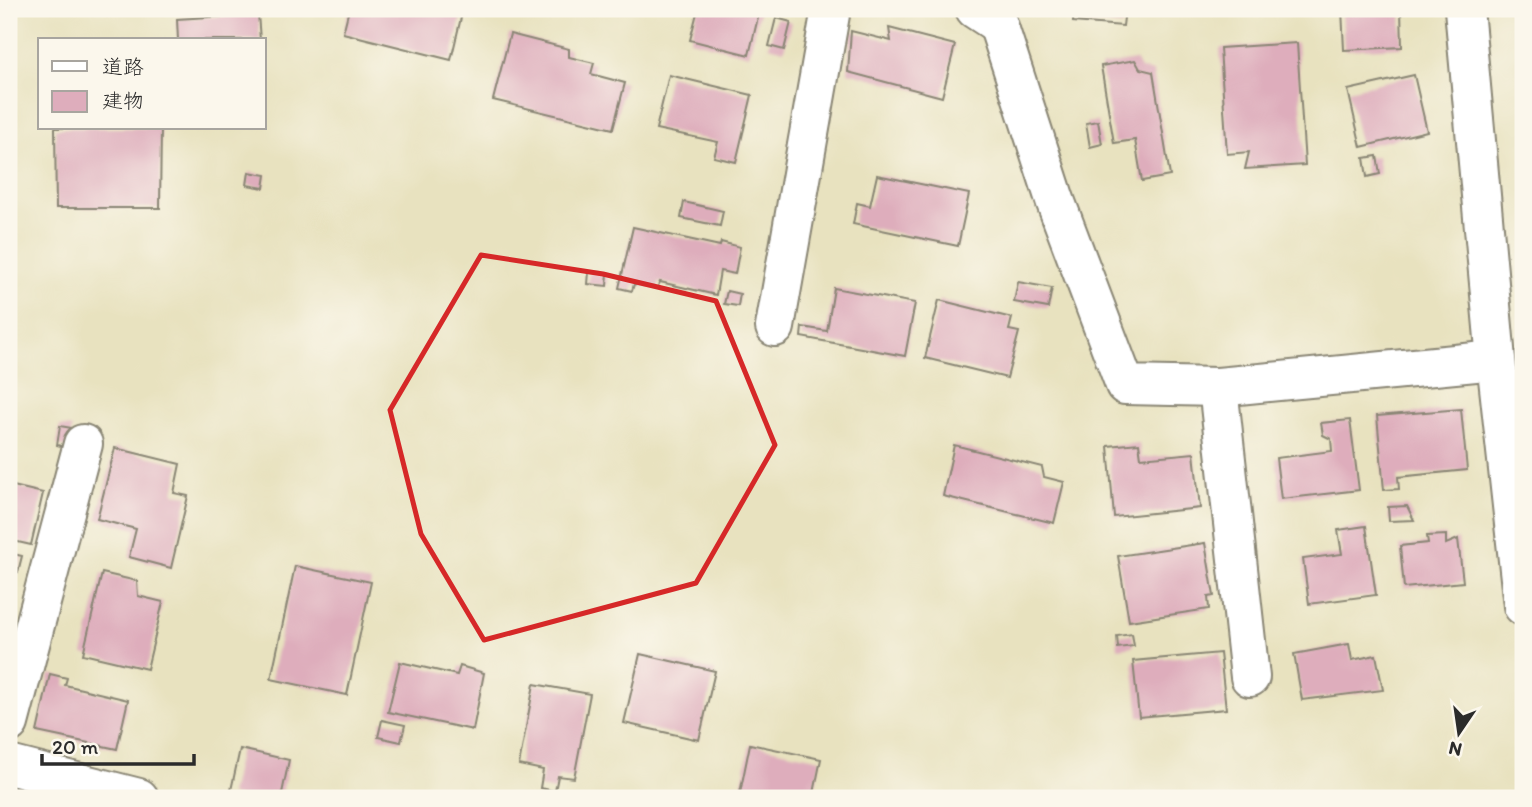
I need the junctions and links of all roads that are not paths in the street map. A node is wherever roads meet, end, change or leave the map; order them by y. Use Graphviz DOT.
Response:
graph roads {
  1 [pos="831,9"];
  2 [pos="975,9"];
  3 [pos="1464,9"];
  4 [pos="775,327"];
  5 [pos="1496,360"];
  6 [pos="1218,387"];
  7 [pos="83,444"];
  8 [pos="1523,606"];
  9 [pos="1250,677"];
  10 [pos="9,723"];
  11 [pos="9,765"];
  12 [pos="139,798"];
  1 -- 4 [label="street"];
  2 -- 6 [label="street"];
  3 -- 5 [label="street"];
  5 -- 6 [label="street"];
  5 -- 8 [label="street"];
  6 -- 9 [label="street"];
  7 -- 10 [label="street"];
  11 -- 12 [label="street"];
}
